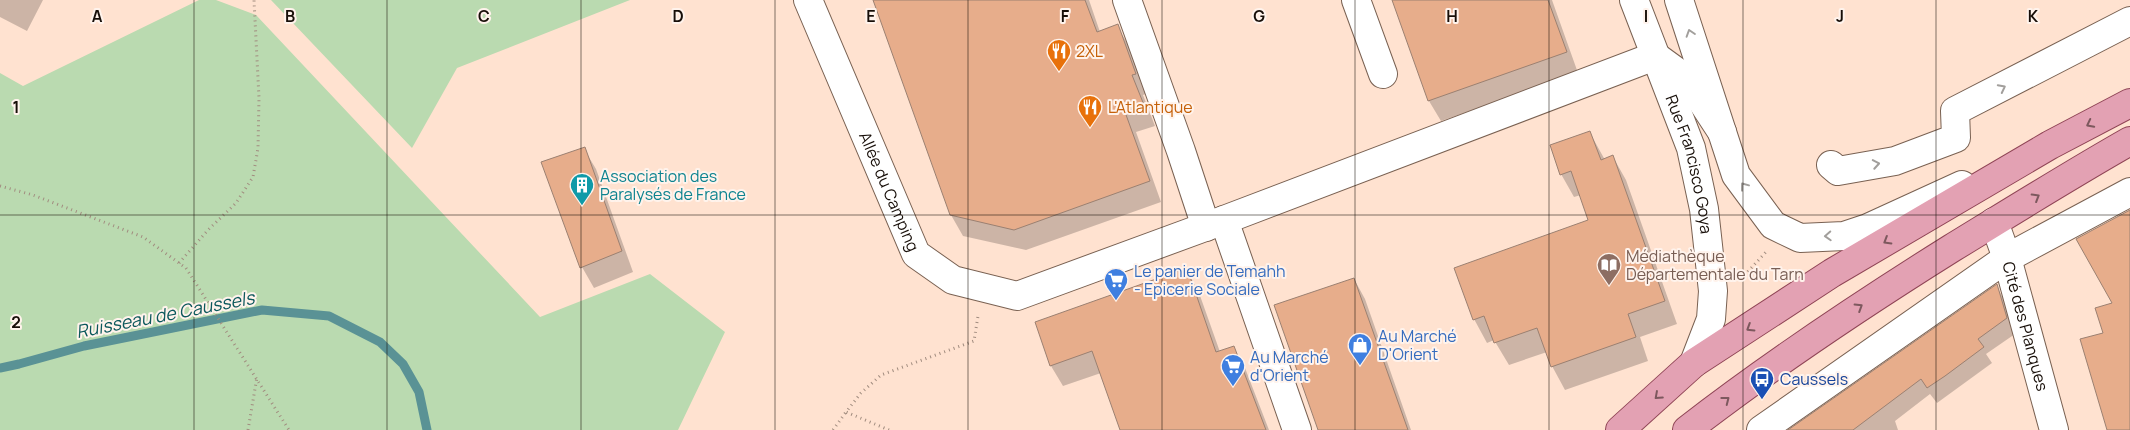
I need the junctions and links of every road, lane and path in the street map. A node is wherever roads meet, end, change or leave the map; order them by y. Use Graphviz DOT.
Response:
graph roads {
  1 [pos="254,0"];
  2 [pos="808,0"];
  3 [pos="1128,0"];
  4 [pos="1356,0"];
  5 [pos="1634,0"];
  6 [pos="1679,0"];
  7 [pos="2130,21"];
  8 [pos="1656,56"];
  9 [pos="1384,74"];
  10 [pos="2130,103"];
  11 [pos="1722,132"];
  12 [pos="2130,141"];
  13 [pos="2050,145"];
  14 [pos="1831,165"];
  15 [pos="0,186"];
  16 [pos="2130,192"];
  17 [pos="1994,222"];
  18 [pos="1214,224"];
  19 [pos="1777,227"];
  20 [pos="2007,258"];
  21 [pos="179,263"];
  22 [pos="982,289"];
  23 [pos="1713,291"];
  24 [pos="1694,363"];
  25 [pos="257,377"];
  26 [pos="846,412"];
  27 [pos="248,430"];
  28 [pos="289,430"];
  29 [pos="833,430"];
  30 [pos="889,430"];
  31 [pos="1297,430"];
  32 [pos="1620,430"];
  33 [pos="1687,430"];
  34 [pos="1760,430"];
  35 [pos="2054,430"];
  1 -- 21 [label="path"];
  2 -- 22 [label="street, Allée du Camping"];
  3 -- 18 [label="street"];
  4 -- 9 [label="street"];
  5 -- 8 [label="street, Rue Francisco Goya"];
  11 -- 6 [label="street, one-way"];
  14 -- 7 [label="street, one-way"];
  8 -- 11 [label="street"];
  8 -- 18 [label="street, Allée du Camping"];
  8 -- 23 [label="street, Rue Francisco Goya"];
  10 -- 13 [label="main road, one-way"];
  19 -- 11 [label="street, one-way"];
  17 -- 12 [label="main road, one-way"];
  13 -- 19 [label="street, one-way"];
  13 -- 24 [label="main road, one-way"];
  15 -- 21 [label="path"];
  16 -- 20 [label="street"];
  17 -- 20 [label="street, Cité des Planques"];
  33 -- 17 [label="main road, one-way"];
  18 -- 22 [label="street, Allée du Camping"];
  18 -- 31 [label="street"];
  19 -- 23 [label="path"];
  20 -- 34 [label="street"];
  20 -- 35 [label="street, Cité des Planques"];
  21 -- 25 [label="path"];
  22 -- 26 [label="path"];
  23 -- 24 [label="street, Rue Francisco Goya"];
  24 -- 32 [label="main road, one-way"];
  25 -- 27 [label="path"];
  25 -- 28 [label="path"];
  26 -- 29 [label="path"];
  26 -- 30 [label="path"];
}
